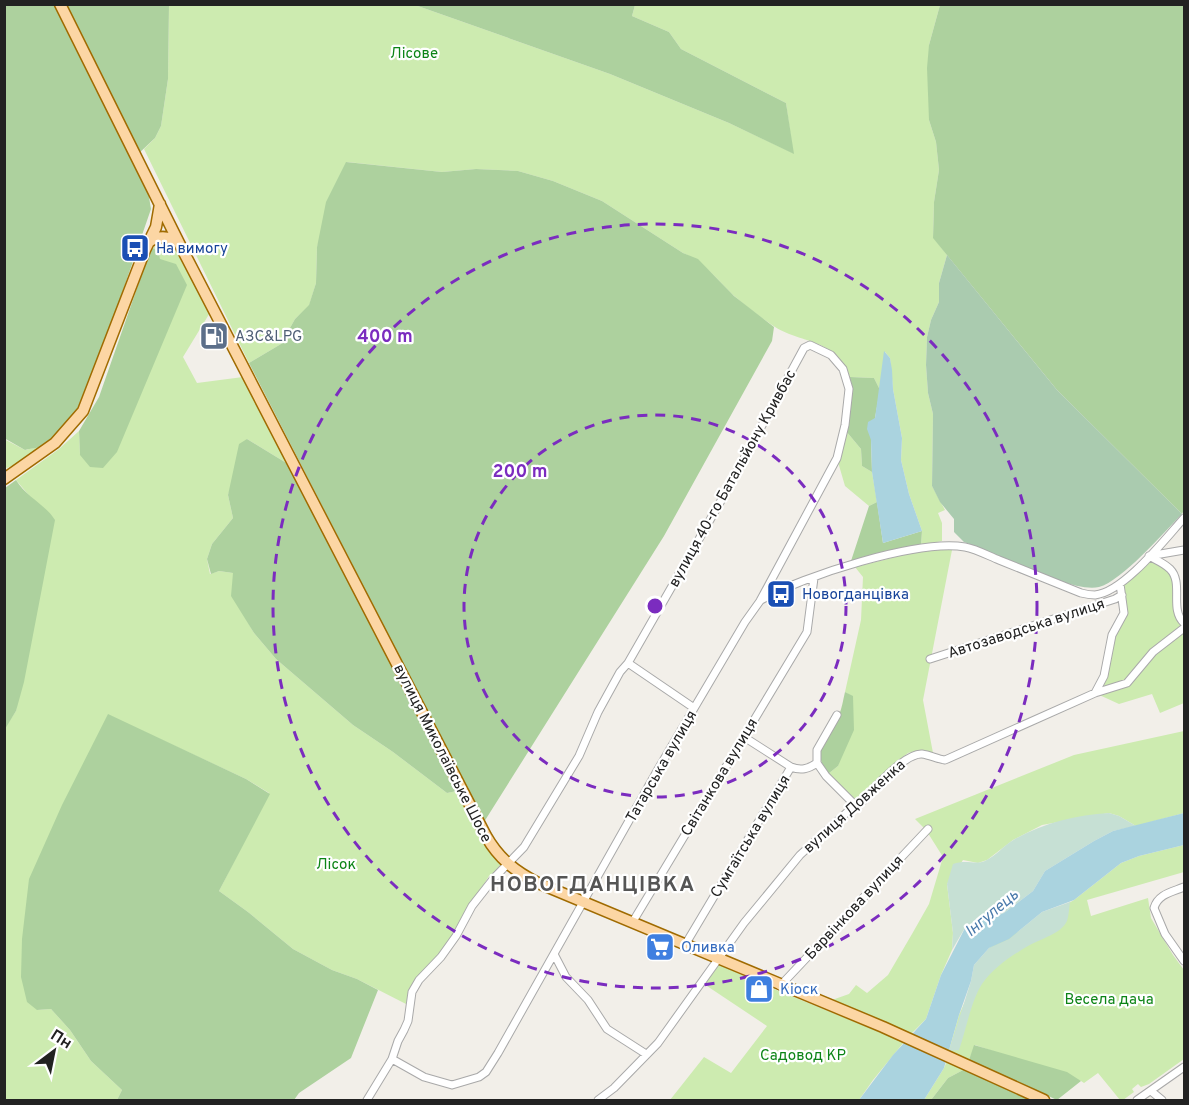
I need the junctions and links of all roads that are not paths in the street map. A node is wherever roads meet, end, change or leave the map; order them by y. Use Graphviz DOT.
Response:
graph roads {
  1 [pos="60,4"];
  2 [pos="160,204"];
  3 [pos="149,242"];
  4 [pos="180,243"];
  5 [pos="837,360"];
  6 [pos="4,479"];
  7 [pos="1185,518"];
  8 [pos="1185,550"];
  9 [pos="1149,556"];
  10 [pos="814,578"];
  11 [pos="1120,584"];
  12 [pos="1122,595"];
  13 [pos="760,600"];
  14 [pos="1185,623"];
  15 [pos="1185,628"];
  16 [pos="930,659"];
  17 [pos="628,663"];
  18 [pos="1095,693"];
  19 [pos="694,708"];
  20 [pos="837,715"];
  21 [pos="744,737"];
  22 [pos="817,763"];
  23 [pos="791,767"];
  24 [pos="855,805"];
  25 [pos="928,829"];
  26 [pos="507,864"];
  27 [pos="1185,888"];
  28 [pos="582,902"];
  29 [pos="632,923"];
  30 [pos="685,945"];
  31 [pos="554,954"];
  32 [pos="718,959"];
  33 [pos="1185,961"];
  34 [pos="780,986"];
  35 [pos="646,1054"];
  36 [pos="392,1059"];
  37 [pos="1185,1067"];
  38 [pos="1151,1090"];
  39 [pos="367,1101"];
  40 [pos="598,1101"];
  41 [pos="1044,1101"];
  42 [pos="1137,1101"];
  43 [pos="1162,1101"];
  1 -- 2 [label="main road, вулиця Миколаївське Шосе"];
  2 -- 3 [label="main road"];
  2 -- 4 [label="main road, вулиця Миколаївське Шосе"];
  3 -- 4 [label="main road"];
  3 -- 6 [label="main road"];
  4 -- 26 [label="main road, вулиця Миколаївське Шосе"];
  5 -- 13 [label="street, Татарська вулиця"];
  5 -- 17 [label="street, вулиця 40-го Батальйону Кривбас"];
  7 -- 9 [label="street"];
  8 -- 9 [label="street"];
  9 -- 11 [label="street"];
  9 -- 14 [label="street"];
  10 -- 11 [label="street"];
  10 -- 13 [label="street"];
  10 -- 21 [label="street, Світанкова вулиця"];
  11 -- 12 [label="street"];
  12 -- 16 [label="street, Автозаводська вулиця"];
  12 -- 18 [label="street"];
  13 -- 19 [label="street, Татарська вулиця"];
  15 -- 18 [label="street, вулиця Довженка"];
  17 -- 19 [label="street"];
  17 -- 26 [label="street, вулиця 40-го Батальйону Кривбас"];
  18 -- 24 [label="street, вулиця Довженка"];
  19 -- 28 [label="street, Татарська вулиця"];
  20 -- 22 [label="street"];
  21 -- 23 [label="street"];
  21 -- 29 [label="street, Світанкова вулиця"];
  22 -- 23 [label="street, Сумгаїтська вулиця"];
  22 -- 24 [label="street"];
  23 -- 30 [label="street, Сумгаїтська вулиця"];
  24 -- 32 [label="street, вулиця Довженка"];
  25 -- 34 [label="street, Барвінкова вулиця"];
  26 -- 28 [label="main road, вулиця Миколаївське Шосе"];
  26 -- 36 [label="street, вулиця 40-го Батальйону Кривбас"];
  27 -- 33 [label="street"];
  28 -- 29 [label="main road, вулиця Миколаївське Шосе"];
  28 -- 31 [label="street, Татарська вулиця"];
  29 -- 30 [label="main road, вулиця Миколаївське Шосе"];
  30 -- 32 [label="main road, вулиця Миколаївське Шосе"];
  31 -- 35 [label="street"];
  31 -- 36 [label="street, Татарська вулиця"];
  32 -- 34 [label="main road, вулиця Миколаївське Шосе"];
  32 -- 35 [label="street, вулиця Довженка"];
  34 -- 41 [label="main road, вулиця Миколаївське Шосе"];
  35 -- 40 [label="street, вулиця Довженка"];
  36 -- 39 [label="street, вулиця 40-го Батальйону Кривбас"];
  37 -- 38 [label="street"];
  38 -- 42 [label="street"];
  38 -- 43 [label="street"];
}
